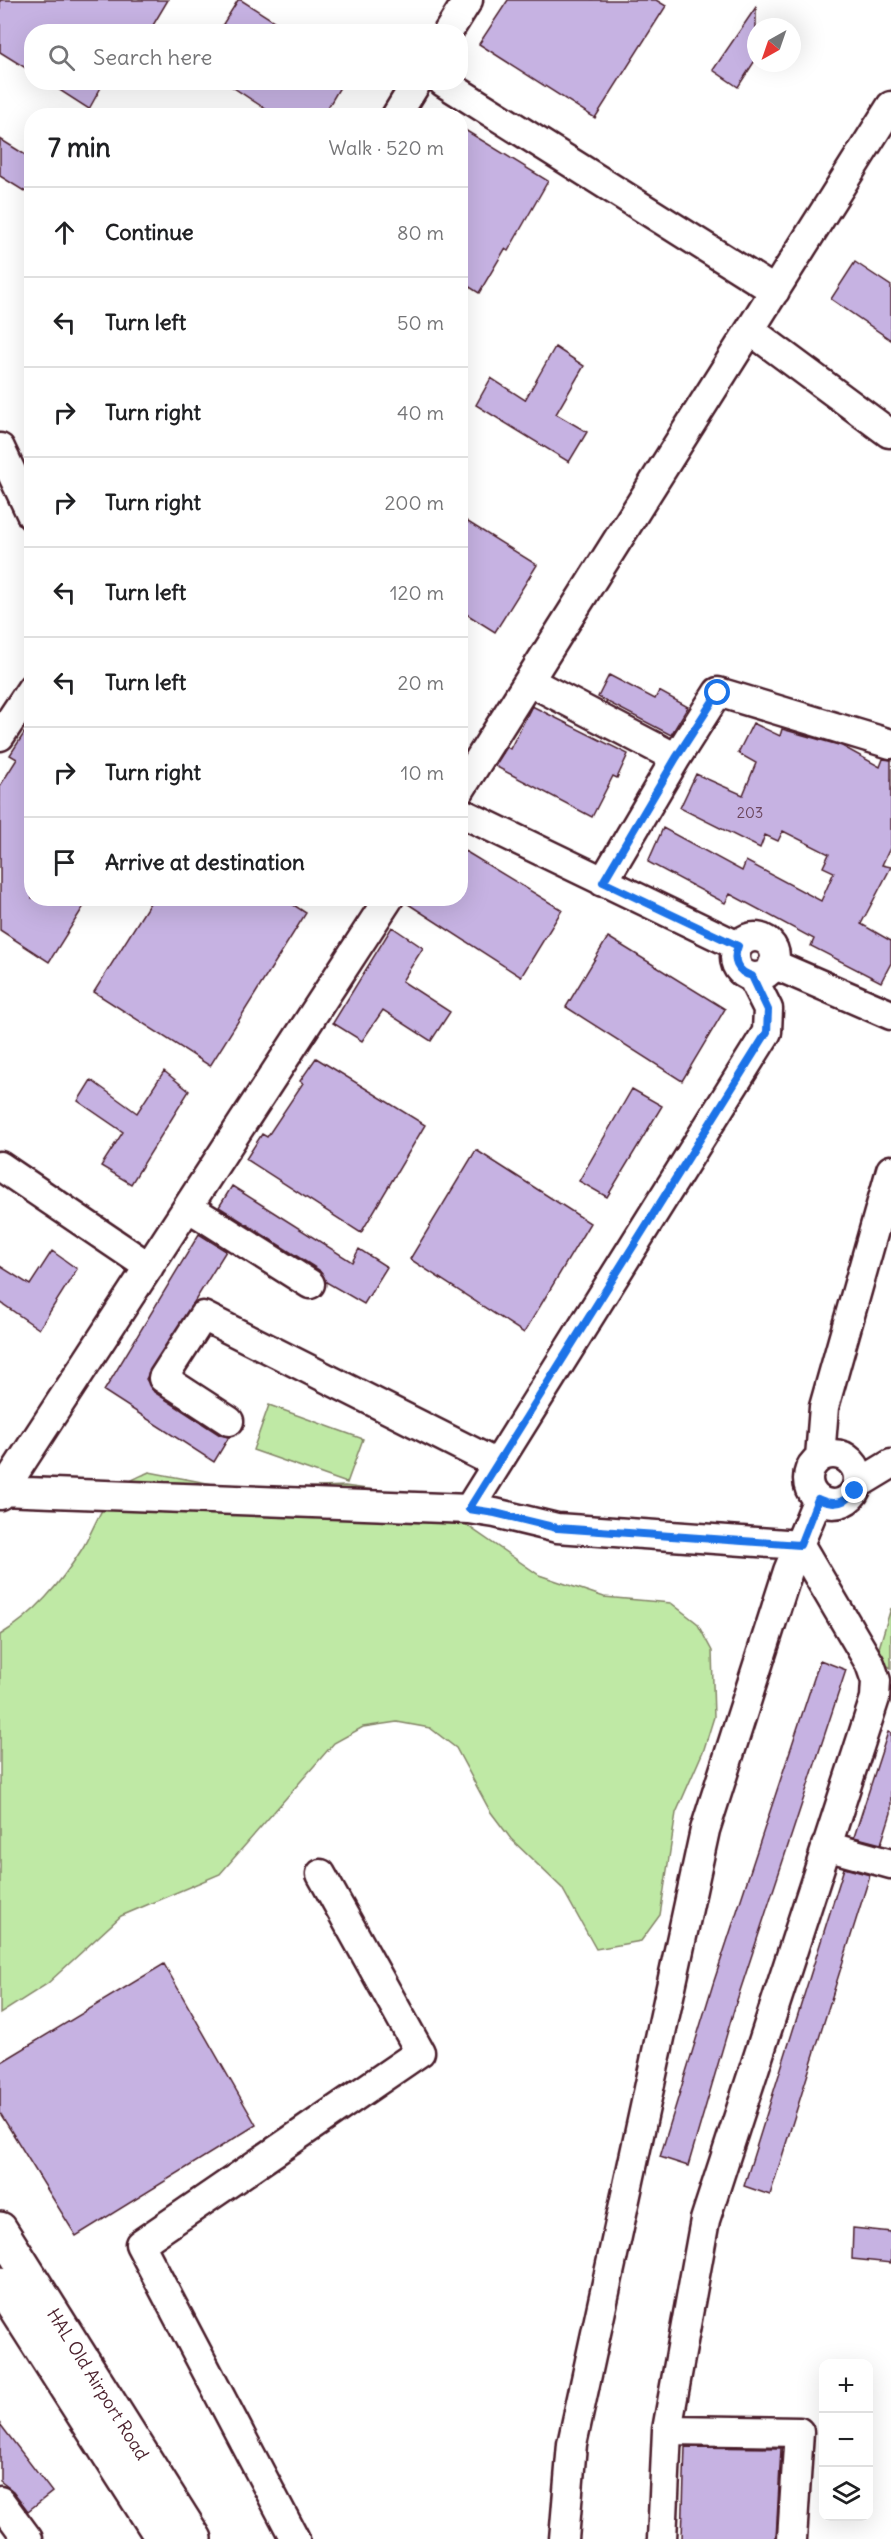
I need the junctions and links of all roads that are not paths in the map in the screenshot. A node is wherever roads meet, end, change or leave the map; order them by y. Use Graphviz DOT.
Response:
graph roads {
  1 [pos="468,0"];
  2 [pos="453,24"];
  3 [pos="412,90"];
  4 [pos="456,90"];
  5 [pos="891,106"];
  6 [pos="401,108"];
  7 [pos="775,291"];
  8 [pos="750,330"];
  9 [pos="889,433"];
  10 [pos="0,448"];
  11 [pos="24,499"];
  12 [pos="529,681"];
  13 [pos="24,700"];
  14 [pos="0,736"];
  15 [pos="891,744"];
  16 [pos="676,758"];
  17 [pos="468,777"];
  18 [pos="468,816"];
  19 [pos="603,882"];
  20 [pos="384,906"];
  21 [pos="763,970"];
  22 [pos="891,1015"];
  23 [pos="0,1166"];
  24 [pos="891,1170"];
  25 [pos="188,1207"];
  26 [pos="149,1267"];
  27 [pos="310,1284"];
  28 [pos="229,1421"];
  29 [pos="820,1457"];
  30 [pos="497,1464"];
  31 [pos="891,1464"];
  32 [pos="858,1484"];
  33 [pos="1,1493"];
  34 [pos="818,1499"];
  35 [pos="469,1509"];
  36 [pos="800,1545"];
  37 [pos="826,1846"];
  38 [pos="891,1863"];
  39 [pos="321,1874"];
  40 [pos="0,2229"];
  41 [pos="0,2284"];
  42 [pos="667,2430"];
  43 [pos="0,2501"];
  44 [pos="28,2539"];
  45 [pos="163,2539"];
  46 [pos="195,2539"];
  47 [pos="295,2539"];
  48 [pos="564,2539"];
  49 [pos="662,2539"];
  50 [pos="792,2539"];
  1 -- 2 [label="lane"];
  3 -- 6 [label="lane"];
  4 -- 7 [label="lane"];
  5 -- 7 [label="lane"];
  7 -- 8 [label="lane"];
  8 -- 9 [label="lane"];
  8 -- 12 [label="lane"];
  10 -- 11 [label="lane"];
  12 -- 16 [label="lane"];
  12 -- 17 [label="lane"];
  13 -- 14 [label="lane"];
  15 -- 16 [label="lane"];
  16 -- 19 [label="lane"];
  18 -- 19 [label="lane"];
  19 -- 21 [label="lane"];
  20 -- 25 [label="lane"];
  21 -- 22 [label="lane"];
  21 -- 30 [label="lane"];
  23 -- 26 [label="lane"];
  24 -- 29 [label="lane"];
  25 -- 26 [label="lane"];
  25 -- 27 [label="lane"];
  26 -- 33 [label="lane"];
  28 -- 30 [label="lane"];
  29 -- 32 [label="lane"];
  29 -- 34 [label="lane"];
  30 -- 35 [label="lane"];
  31 -- 32 [label="lane"];
  32 -- 34 [label="lane"];
  33 -- 35 [label="lane"];
  34 -- 36 [label="lane"];
  35 -- 36 [label="lane"];
  36 -- 37 [label="lane"];
  36 -- 48 [label="lane"];
  37 -- 38 [label="lane"];
  37 -- 42 [label="lane"];
  39 -- 47 [label="lane"];
  40 -- 46 [label="main road, HAL Old Airport Road"];
  41 -- 45 [label="main road, HAL Old Airport Road"];
  42 -- 49 [label="lane"];
  42 -- 50 [label="lane"];
  43 -- 44 [label="lane"];
}
